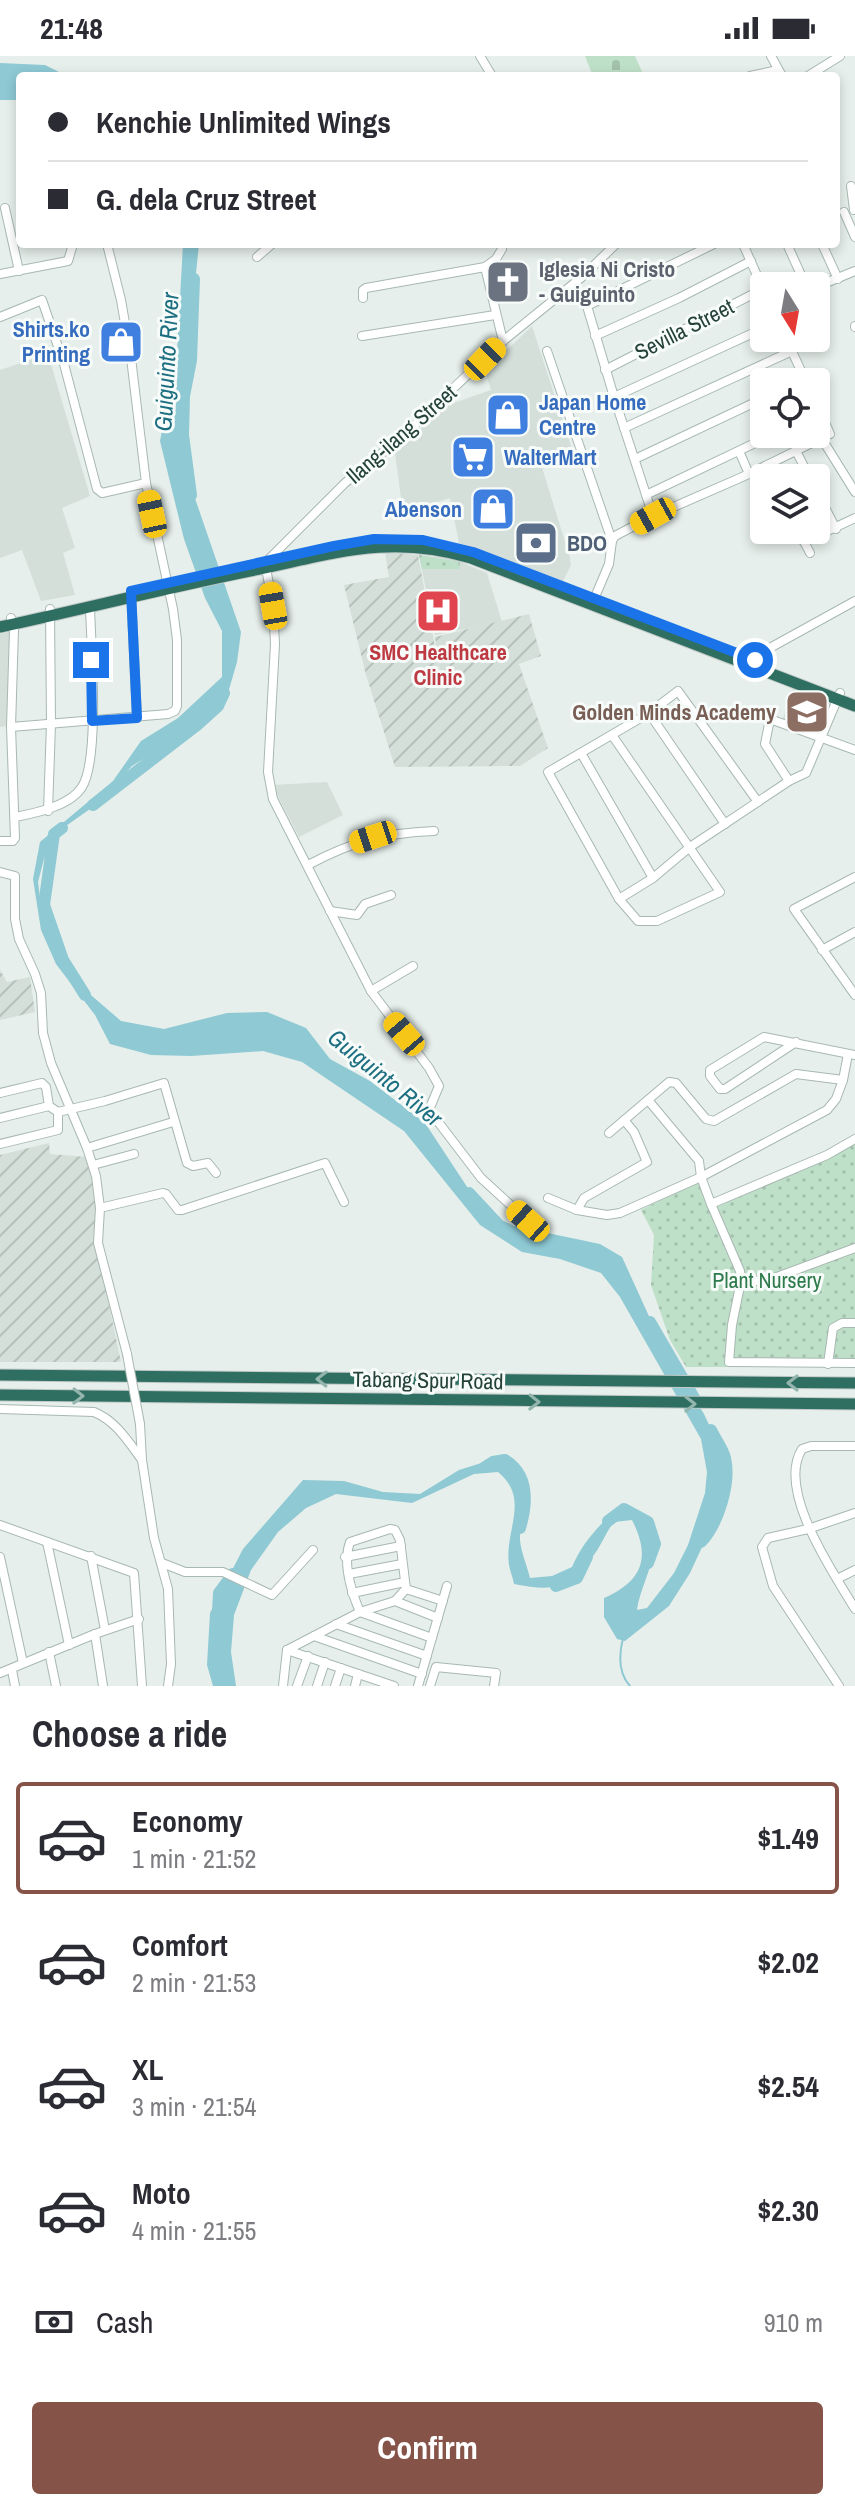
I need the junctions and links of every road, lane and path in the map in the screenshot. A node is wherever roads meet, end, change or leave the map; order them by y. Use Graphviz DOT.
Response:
graph roads {
  1 [pos="840,56"];
  2 [pos="814,72"];
  3 [pos="851,186"];
  4 [pos="5,208"];
  5 [pos="847,212"];
  6 [pos="855,237"];
  7 [pos="72,248"];
  8 [pos="108,248"];
  9 [pos="267,248"];
  10 [pos="502,248"];
  11 [pos="612,248"];
  12 [pos="706,248"];
  13 [pos="745,248"];
  14 [pos="789,248"];
  15 [pos="824,248"];
  16 [pos="257,257"];
  17 [pos="751,261"];
  18 [pos="485,267"];
  19 [pos="19,271"];
  20 [pos="855,271"];
  21 [pos="756,272"];
  22 [pos="800,272"];
  23 [pos="0,274"];
  24 [pos="838,279"];
  25 [pos="830,282"];
  26 [pos="750,297"];
  27 [pos="363,298"];
  28 [pos="495,315"];
  29 [pos="0,317"];
  30 [pos="750,334"];
  31 [pos="362,336"];
  32 [pos="595,336"];
  33 [pos="503,341"];
  34 [pos="547,351"];
  35 [pos="790,352"];
  36 [pos="605,370"];
  37 [pos="614,397"];
  38 [pos="750,405"];
  39 [pos="624,428"];
  40 [pos="750,446"];
  41 [pos="802,448"];
  42 [pos="828,448"];
  43 [pos="739,451"];
  44 [pos="796,451"];
  45 [pos="635,459"];
  46 [pos="769,464"];
  47 [pos="803,464"];
  48 [pos="749,474"];
  49 [pos="146,483"];
  50 [pos="855,492"];
  51 [pos="646,495"];
  52 [pos="653,516"];
  53 [pos="830,517"];
  54 [pos="855,518"];
  55 [pos="836,529"];
  56 [pos="830,531"];
  57 [pos="612,541"];
  58 [pos="805,544"];
  59 [pos="810,553"];
  60 [pos="267,564"];
  61 [pos="172,584"];
  62 [pos="131,594"];
  63 [pos="593,601"];
  64 [pos="855,601"];
  65 [pos="90,607"];
  66 [pos="51,612"];
  67 [pos="8,621"];
  68 [pos="0,627"];
  69 [pos="754,663"];
  70 [pos="839,696"];
  71 [pos="855,699"];
  72 [pos="855,706"];
  73 [pos="649,713"];
  74 [pos="137,718"];
  75 [pos="92,721"];
  76 [pos="51,724"];
  77 [pos="11,727"];
  78 [pos="612,735"];
  79 [pos="823,737"];
  80 [pos="855,750"];
  81 [pos="581,753"];
  82 [pos="789,781"];
  83 [pos="758,802"];
  84 [pos="48,811"];
  85 [pos="15,817"];
  86 [pos="725,824"];
  87 [pos="434,831"];
  88 [pos="0,841"];
  89 [pos="690,847"];
  90 [pos="308,865"];
  91 [pos="0,872"];
  92 [pos="855,877"];
  93 [pos="653,878"];
  94 [pos="391,895"];
  95 [pos="619,899"];
  96 [pos="330,911"];
  97 [pos="855,932"];
  98 [pos="822,950"];
  99 [pos="413,966"];
  100 [pos="853,989"];
  101 [pos="371,991"];
  102 [pos="796,1042"];
  103 [pos="851,1054"];
  104 [pos="843,1080"];
  105 [pos="0,1093"];
  106 [pos="648,1100"];
  107 [pos="0,1106"];
  108 [pos="49,1106"];
  109 [pos="71,1109"];
  110 [pos="58,1112"];
  111 [pos="1,1118"];
  112 [pos="624,1120"];
  113 [pos="173,1122"];
  114 [pos="609,1133"];
  115 [pos="855,1139"];
  116 [pos="0,1144"];
  117 [pos="87,1148"];
  118 [pos="134,1154"];
  119 [pos="93,1165"];
  120 [pos="216,1173"];
  121 [pos="701,1177"];
  122 [pos="548,1198"];
  123 [pos="344,1202"];
  124 [pos="711,1204"];
  125 [pos="100,1208"];
  126 [pos="577,1210"];
  127 [pos="528,1221"];
  128 [pos="855,1248"];
  129 [pos="741,1281"];
  130 [pos="855,1323"];
  131 [pos="855,1363"];
  132 [pos="828,1364"];
  133 [pos="0,1375"];
  134 [pos="855,1383"];
  135 [pos="0,1395"];
  136 [pos="855,1404"];
  137 [pos="0,1409"];
  138 [pos="855,1446"];
  139 [pos="142,1460"];
  140 [pos="855,1513"];
  141 [pos="0,1525"];
  142 [pos="808,1529"];
  143 [pos="47,1542"];
  144 [pos="401,1546"];
  145 [pos="313,1550"];
  146 [pos="91,1556"];
  147 [pos="0,1557"];
  148 [pos="345,1557"];
  149 [pos="162,1563"];
  150 [pos="402,1564"];
  151 [pos="855,1570"];
  152 [pos="349,1574"];
  153 [pos="837,1579"];
  154 [pos="406,1586"];
  155 [pos="447,1586"];
  156 [pos="352,1593"];
  157 [pos="395,1601"];
  158 [pos="443,1601"];
  159 [pos="855,1609"];
  160 [pos="360,1612"];
  161 [pos="438,1618"];
  162 [pos="139,1619"];
  163 [pos="336,1624"];
  164 [pos="105,1630"];
  165 [pos="95,1634"];
  166 [pos="314,1636"];
  167 [pos="432,1638"];
  168 [pos="69,1645"];
  169 [pos="287,1650"];
  170 [pos="49,1652"];
  171 [pos="308,1656"];
  172 [pos="427,1656"];
  173 [pos="325,1662"];
  174 [pos="23,1663"];
  175 [pos="341,1668"];
  176 [pos="12,1670"];
  177 [pos="0,1673"];
  178 [pos="358,1674"];
  179 [pos="422,1674"];
  180 [pos="374,1683"];
  181 [pos="15,1686"];
  182 [pos="56,1686"];
  183 [pos="103,1686"];
  184 [pos="142,1686"];
  185 [pos="168,1686"];
  186 [pos="283,1686"];
  187 [pos="297,1686"];
  188 [pos="317,1686"];
  189 [pos="335,1686"];
  190 [pos="355,1686"];
  191 [pos="394,1686"];
  192 [pos="418,1686"];
  193 [pos="430,1686"];
  194 [pos="437,1686"];
  195 [pos="494,1686"];
  196 [pos="839,1686"];
  1 -- 2 [label="street"];
  3 -- 5 [label="street"];
  4 -- 19 [label="street"];
  5 -- 6 [label="street"];
  7 -- 19 [label="street"];
  8 -- 49 [label="street"];
  9 -- 16 [label="street"];
  10 -- 18 [label="street"];
  11 -- 33 [label="street, Ilang-ilang Street"];
  12 -- 32 [label="street"];
  13 -- 17 [label="street"];
  14 -- 22 [label="street"];
  15 -- 24 [label="street"];
  17 -- 21 [label="street"];
  17 -- 32 [label="street"];
  18 -- 27 [label="street"];
  18 -- 28 [label="street"];
  19 -- 23 [label="street"];
  20 -- 24 [label="street"];
  24 -- 25 [label="street"];
  26 -- 36 [label="street, Sevilla Street"];
  28 -- 31 [label="street"];
  28 -- 33 [label="street"];
  29 -- 49 [label="street"];
  30 -- 37 [label="street"];
  32 -- 36 [label="street"];
  33 -- 60 [label="street, Ilang-ilang Street"];
  34 -- 57 [label="street"];
  35 -- 39 [label="street"];
  36 -- 37 [label="street"];
  37 -- 39 [label="street"];
  38 -- 45 [label="street"];
  39 -- 45 [label="street"];
  40 -- 43 [label="street"];
  41 -- 44 [label="street"];
  42 -- 50 [label="street"];
  43 -- 48 [label="street"];
  43 -- 51 [label="street"];
  44 -- 46 [label="street"];
  44 -- 47 [label="street"];
  45 -- 51 [label="street"];
  48 -- 52 [label="street"];
  49 -- 61 [label="street"];
  51 -- 52 [label="street"];
  52 -- 57 [label="street"];
  53 -- 55 [label="street"];
  54 -- 55 [label="street"];
  55 -- 56 [label="street"];
  57 -- 63 [label="street"];
  58 -- 59 [label="street"];
  60 -- 61 [label="highway"];
  60 -- 63 [label="highway"];
  60 -- 90 [label="street"];
  61 -- 62 [label="highway"];
  61 -- 74 [label="street"];
  62 -- 65 [label="highway"];
  62 -- 66 [label="highway"];
  62 -- 74 [label="street"];
  63 -- 69 [label="highway"];
  64 -- 69 [label="street"];
  65 -- 66 [label="highway"];
  65 -- 75 [label="street"];
  66 -- 67 [label="highway"];
  66 -- 76 [label="street"];
  67 -- 68 [label="highway"];
  67 -- 77 [label="street"];
  69 -- 70 [label="highway"];
  70 -- 71 [label="highway"];
  70 -- 72 [label="highway"];
  70 -- 79 [label="street"];
  73 -- 78 [label="street"];
  73 -- 83 [label="street"];
  73 -- 86 [label="street"];
  74 -- 75 [label="street"];
  75 -- 76 [label="street"];
  75 -- 84 [label="street"];
  76 -- 77 [label="street"];
  76 -- 84 [label="street"];
  77 -- 85 [label="street"];
  78 -- 81 [label="street"];
  78 -- 89 [label="street"];
  79 -- 80 [label="street"];
  79 -- 82 [label="street"];
  79 -- 82 [label="street"];
  81 -- 93 [label="street"];
  81 -- 95 [label="street"];
  82 -- 83 [label="street"];
  83 -- 86 [label="street"];
  84 -- 85 [label="street"];
  85 -- 88 [label="street"];
  86 -- 89 [label="street"];
  87 -- 90 [label="street"];
  89 -- 93 [label="street"];
  89 -- 95 [label="street"];
  90 -- 96 [label="street"];
  91 -- 109 [label="street"];
  92 -- 98 [label="street"];
  93 -- 95 [label="street"];
  94 -- 96 [label="street"];
  96 -- 101 [label="street"];
  97 -- 98 [label="street"];
  98 -- 100 [label="street"];
  99 -- 101 [label="street"];
  101 -- 127 [label="street"];
  102 -- 102 [label="street"];
  102 -- 103 [label="street"];
  103 -- 104 [label="street"];
  104 -- 106 [label="street"];
  104 -- 121 [label="street"];
  105 -- 108 [label="street"];
  106 -- 112 [label="street"];
  106 -- 121 [label="street"];
  107 -- 111 [label="street"];
  108 -- 110 [label="street"];
  108 -- 111 [label="street"];
  109 -- 110 [label="street"];
  109 -- 113 [label="street"];
  109 -- 117 [label="street"];
  110 -- 116 [label="street"];
  112 -- 114 [label="street"];
  112 -- 126 [label="street"];
  113 -- 117 [label="street"];
  113 -- 120 [label="street"];
  115 -- 124 [label="street"];
  117 -- 119 [label="street"];
  118 -- 119 [label="street"];
  119 -- 125 [label="street"];
  121 -- 124 [label="street"];
  121 -- 126 [label="street"];
  122 -- 126 [label="street"];
  123 -- 125 [label="street"];
  124 -- 129 [label="street"];
  125 -- 139 [label="street, bridge"];
  128 -- 129 [label="street"];
  129 -- 132 [label="street"];
  130 -- 132 [label="street"];
  131 -- 132 [label="street"];
  134 -- 133 [label="highway, Tabang Spur Road, one-way"];
  135 -- 136 [label="highway, Tabang Spur Road, one-way"];
  137 -- 139 [label="street"];
  138 -- 142 [label="street"];
  139 -- 149 [label="street"];
  140 -- 142 [label="street"];
  141 -- 143 [label="street"];
  142 -- 153 [label="street"];
  142 -- 196 [label="street"];
  143 -- 146 [label="street"];
  143 -- 168 [label="street"];
  144 -- 148 [label="street"];
  144 -- 148 [label="street"];
  144 -- 150 [label="street"];
  145 -- 149 [label="street"];
  146 -- 162 [label="street"];
  146 -- 164 [label="street"];
  147 -- 174 [label="street"];
  148 -- 152 [label="street"];
  149 -- 185 [label="street"];
  150 -- 152 [label="street"];
  150 -- 154 [label="street"];
  151 -- 153 [label="street"];
  152 -- 156 [label="street"];
  153 -- 159 [label="street"];
  154 -- 156 [label="street"];
  154 -- 157 [label="street"];
  154 -- 158 [label="street"];
  155 -- 158 [label="street"];
  156 -- 160 [label="street"];
  157 -- 160 [label="street"];
  157 -- 161 [label="street"];
  158 -- 161 [label="street"];
  160 -- 163 [label="street"];
  160 -- 167 [label="street"];
  161 -- 167 [label="street"];
  162 -- 164 [label="street"];
  162 -- 184 [label="street"];
  163 -- 166 [label="street"];
  163 -- 172 [label="street"];
  164 -- 165 [label="street"];
  165 -- 168 [label="street"];
  165 -- 183 [label="street"];
  166 -- 169 [label="street"];
  166 -- 179 [label="street"];
  167 -- 172 [label="street"];
  168 -- 170 [label="street"];
  169 -- 171 [label="street"];
  169 -- 186 [label="street"];
  170 -- 174 [label="street"];
  170 -- 182 [label="street"];
  171 -- 173 [label="street"];
  171 -- 187 [label="street"];
  172 -- 179 [label="street"];
  173 -- 175 [label="street"];
  173 -- 188 [label="street"];
  174 -- 176 [label="street"];
  175 -- 178 [label="street"];
  175 -- 189 [label="street"];
  176 -- 177 [label="street"];
  176 -- 181 [label="street"];
  178 -- 180 [label="street"];
  178 -- 190 [label="street"];
  179 -- 192 [label="street"];
  180 -- 191 [label="street"];
  193 -- 194 [label="street"];
  193 -- 195 [label="street"];
}
